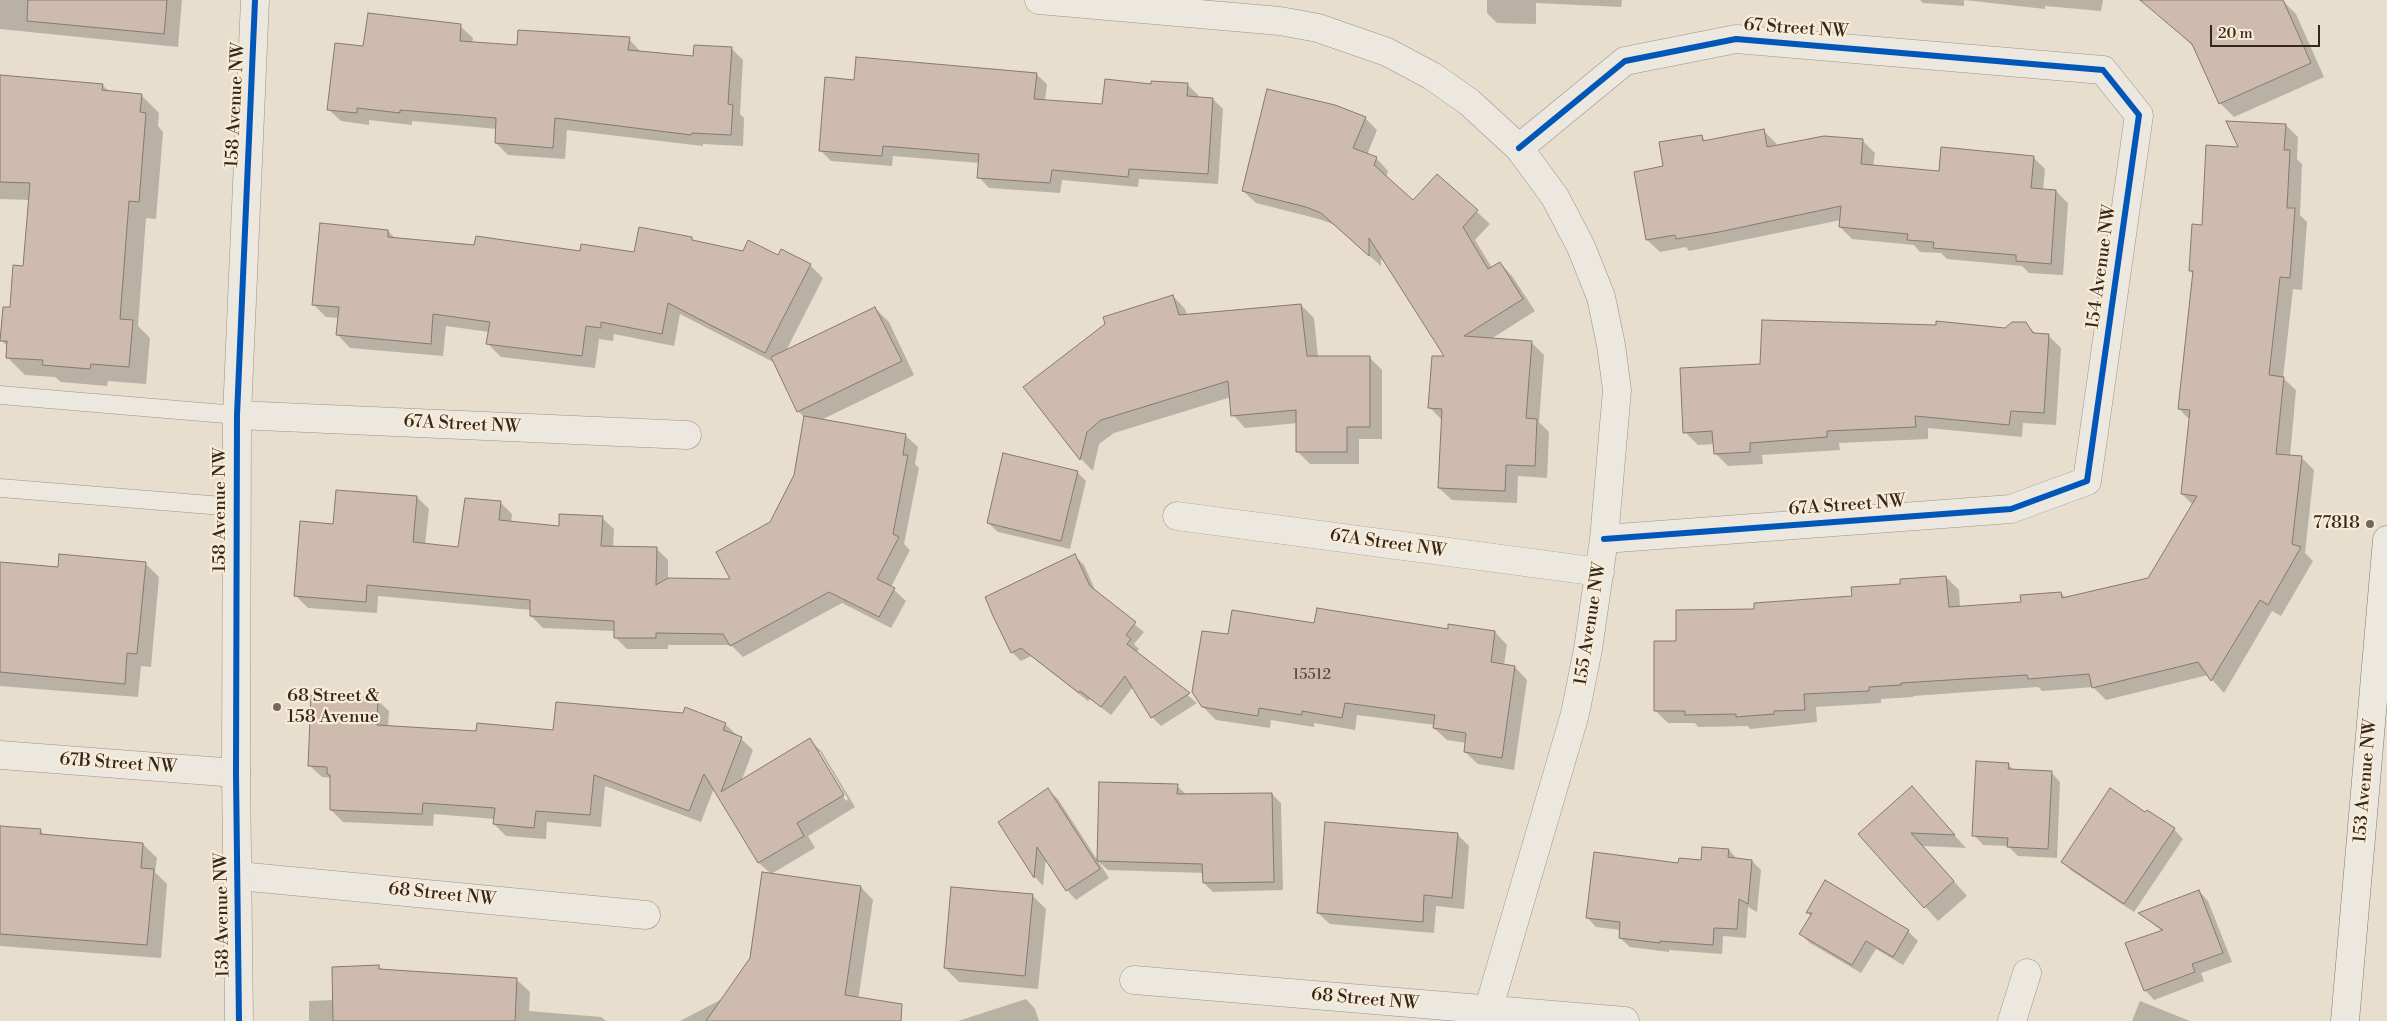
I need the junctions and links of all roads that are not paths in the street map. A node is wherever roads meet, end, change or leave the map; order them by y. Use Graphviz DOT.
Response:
graph roads {
  1 [pos="256,0"];
  2 [pos="1039,0"];
  3 [pos="2103,70"];
  4 [pos="1519,148"];
  5 [pos="0,395"];
  6 [pos="237,415"];
  7 [pos="687,435"];
  8 [pos="2087,481"];
  9 [pos="0,488"];
  10 [pos="235,507"];
  11 [pos="1176,516"];
  12 [pos="1604,539"];
  13 [pos="2387,540"];
  14 [pos="1600,572"];
  15 [pos="0,755"];
  16 [pos="236,773"];
  17 [pos="239,876"];
  18 [pos="646,915"];
  19 [pos="2027,973"];
  20 [pos="1134,980"];
  21 [pos="1487,1016"];
  22 [pos="239,1021"];
  23 [pos="1625,1021"];
  24 [pos="2012,1021"];
  25 [pos="2345,1021"];
  1 -- 6 [label="street, 158 Avenue NW"];
  2 -- 4 [label="street"];
  3 -- 4 [label="street, 67 Street NW"];
  3 -- 8 [label="street, 154 Avenue NW"];
  4 -- 12 [label="street, 155 Avenue NW"];
  5 -- 6 [label="lane"];
  6 -- 7 [label="street, 67A Street NW"];
  6 -- 10 [label="street, 158 Avenue NW"];
  8 -- 12 [label="street, 67A Street NW"];
  9 -- 10 [label="lane"];
  10 -- 16 [label="street, 158 Avenue NW"];
  11 -- 14 [label="street, 67A Street NW"];
  12 -- 14 [label="street, 155 Avenue NW"];
  13 -- 25 [label="street, 153 Avenue NW"];
  14 -- 21 [label="street, 155 Avenue NW"];
  15 -- 16 [label="street, 67B Street NW"];
  16 -- 17 [label="street, 158 Avenue NW"];
  17 -- 18 [label="street, 68 Street NW"];
  17 -- 22 [label="street, 158 Avenue NW"];
  19 -- 24 [label="street"];
  20 -- 21 [label="street, 68 Street NW"];
  21 -- 23 [label="street, 68 Street NW"];
}
